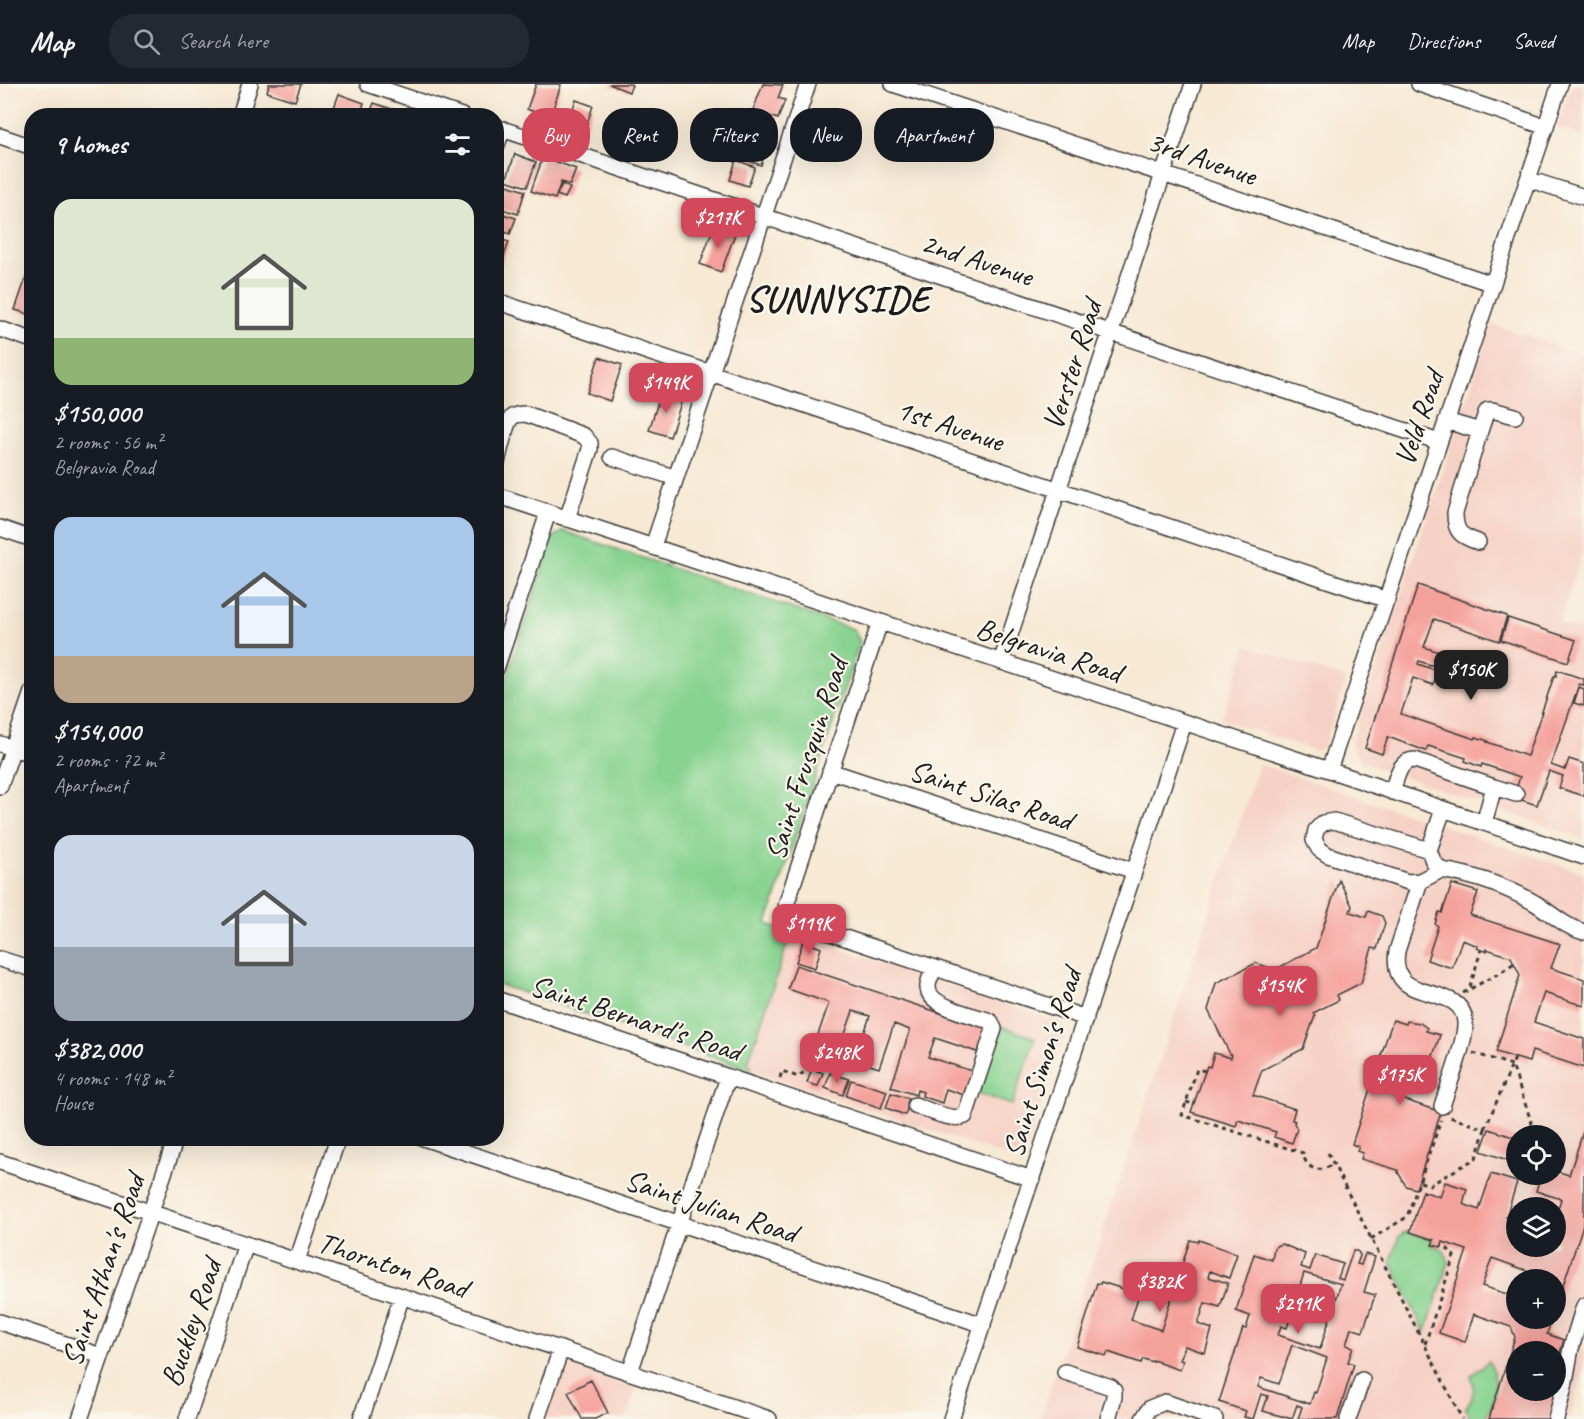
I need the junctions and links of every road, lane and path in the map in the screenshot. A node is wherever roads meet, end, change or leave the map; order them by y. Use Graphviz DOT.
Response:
graph roads {
  1 [pos="250,84"];
  2 [pos="368,84"];
  3 [pos="808,84"];
  4 [pos="893,84"];
  5 [pos="1193,84"];
  6 [pos="1419,84"];
  7 [pos="1560,84"];
  8 [pos="242,108"];
  9 [pos="438,108"];
  10 [pos="1546,127"];
  11 [pos="504,129"];
  12 [pos="0,136"];
  13 [pos="24,144"];
  14 [pos="1163,174"];
  15 [pos="1528,178"];
  16 [pos="1584,197"];
  17 [pos="764,216"];
  18 [pos="1493,284"];
  19 [pos="504,304"];
  20 [pos="0,329"];
  21 [pos="1111,332"];
  22 [pos="24,337"];
  23 [pos="711,374"];
  24 [pos="1515,416"];
  25 [pos="1446,421"];
  26 [pos="1480,431"];
  27 [pos="504,439"];
  28 [pos="1439,442"];
  29 [pos="612,456"];
  30 [pos="676,478"];
  31 [pos="1058,490"];
  32 [pos="504,498"];
  33 [pos="548,513"];
  34 [pos="567,519"];
  35 [pos="0,528"];
  36 [pos="24,536"];
  37 [pos="1478,542"];
  38 [pos="653,546"];
  39 [pos="1387,600"];
  40 [pos="880,622"];
  41 [pos="504,645"];
  42 [pos="1001,662"];
  43 [pos="24,709"];
  44 [pos="1184,723"];
  45 [pos="6,746"];
  46 [pos="24,752"];
  47 [pos="1329,770"];
  48 [pos="830,771"];
  49 [pos="0,786"];
  50 [pos="1494,787"];
  51 [pos="1392,792"];
  52 [pos="1515,794"];
  53 [pos="1443,810"];
  54 [pos="1484,823"];
  55 [pos="1429,850"];
  56 [pos="1584,857"];
  57 [pos="1441,870"];
  58 [pos="1134,871"];
  59 [pos="1420,881"];
  60 [pos="1584,932"];
  61 [pos="1481,950"];
  62 [pos="0,959"];
  63 [pos="1514,963"];
  64 [pos="24,966"];
  65 [pos="934,968"];
  66 [pos="1469,989"];
  67 [pos="1451,1000"];
  68 [pos="504,1002"];
  69 [pos="1086,1018"];
  70 [pos="1461,1048"];
  71 [pos="829,1051"];
  72 [pos="1515,1058"];
  73 [pos="1512,1065"];
  74 [pos="1205,1071"];
  75 [pos="728,1077"];
  76 [pos="778,1083"];
  77 [pos="1186,1102"];
  78 [pos="1194,1104"];
  79 [pos="915,1106"];
  80 [pos="1442,1106"];
  81 [pos="1532,1125"];
  82 [pos="1485,1129"];
  83 [pos="173,1146"];
  84 [pos="335,1146"];
  85 [pos="447,1146"];
  86 [pos="1328,1153"];
  87 [pos="0,1162"];
  88 [pos="1333,1163"];
  89 [pos="1032,1179"];
  90 [pos="1420,1182"];
  91 [pos="150,1213"];
  92 [pos="679,1224"];
  93 [pos="1371,1239"];
  94 [pos="246,1244"];
  95 [pos="1442,1245"];
  96 [pos="297,1261"];
  97 [pos="402,1296"];
  98 [pos="1584,1306"];
  99 [pos="0,1322"];
  100 [pos="983,1325"];
  101 [pos="1425,1344"];
  102 [pos="561,1349"];
  103 [pos="101,1356"];
  104 [pos="630,1372"];
  105 [pos="1065,1372"];
  106 [pos="1362,1380"];
  107 [pos="83,1418"];
  108 [pos="187,1419"];
  109 [pos="361,1419"];
  110 [pos="537,1419"];
  111 [pos="769,1419"];
  112 [pos="951,1419"];
  113 [pos="1108,1419"];
  114 [pos="1143,1419"];
  115 [pos="1215,1419"];
  116 [pos="1348,1419"];
  117 [pos="1462,1419"];
  118 [pos="1556,1419"];
  1 -- 8 [label="street"];
  2 -- 9 [label="street"];
  3 -- 17 [label="street"];
  4 -- 14 [label="street, 3rd Avenue"];
  5 -- 14 [label="street, Verster Road"];
  6 -- 10 [label="street"];
  7 -- 10 [label="street, Veld Road"];
  10 -- 15 [label="street, Veld Road"];
  11 -- 17 [label="street, 2nd Avenue"];
  12 -- 13 [label="street"];
  14 -- 18 [label="street, 3rd Avenue"];
  14 -- 21 [label="street, Verster Road"];
  15 -- 16 [label="street"];
  15 -- 18 [label="street, Veld Road"];
  17 -- 21 [label="street, 2nd Avenue"];
  17 -- 23 [label="street"];
  18 -- 25 [label="street, Veld Road"];
  19 -- 23 [label="street, 1st Avenue"];
  20 -- 22 [label="street"];
  21 -- 28 [label="street, 2nd Avenue"];
  21 -- 31 [label="street, Verster Road"];
  23 -- 30 [label="street"];
  23 -- 31 [label="street, 1st Avenue"];
  24 -- 26 [label="street"];
  25 -- 26 [label="street"];
  25 -- 28 [label="street, Veld Road"];
  26 -- 37 [label="street"];
  27 -- 34 [label="street"];
  28 -- 39 [label="street, Veld Road"];
  29 -- 30 [label="street"];
  30 -- 38 [label="street"];
  31 -- 39 [label="street, 1st Avenue"];
  31 -- 42 [label="street, Verster Road"];
  32 -- 33 [label="street, Belgravia Road"];
  33 -- 34 [label="street, Belgravia Road"];
  33 -- 41 [label="street"];
  34 -- 38 [label="street, Belgravia Road"];
  35 -- 36 [label="street"];
  38 -- 40 [label="street, Belgravia Road"];
  39 -- 47 [label="street, Veld Road"];
  40 -- 42 [label="street, Belgravia Road"];
  40 -- 48 [label="street, Saint Frusquin Road"];
  42 -- 44 [label="street, Belgravia Road"];
  43 -- 45 [label="street"];
  44 -- 47 [label="street, Belgravia Road"];
  44 -- 58 [label="street, Saint Simon's Road"];
  45 -- 46 [label="street"];
  45 -- 49 [label="street"];
  47 -- 51 [label="street, Belgravia Road"];
  48 -- 58 [label="street, Saint Silas Road"];
  48 -- 65 [label="street, Saint Frusquin Road"];
  50 -- 51 [label="street"];
  50 -- 52 [label="street"];
  50 -- 54 [label="street"];
  51 -- 53 [label="street, Belgravia Road"];
  53 -- 54 [label="street, Belgravia Road"];
  53 -- 55 [label="street"];
  54 -- 56 [label="street, Belgravia Road"];
  55 -- 57 [label="street"];
  55 -- 59 [label="street"];
  57 -- 59 [label="street"];
  57 -- 60 [label="street"];
  58 -- 69 [label="street, Saint Simon's Road"];
  59 -- 67 [label="street"];
  61 -- 66 [label="path"];
  62 -- 64 [label="street"];
  63 -- 66 [label="path"];
  65 -- 69 [label="street"];
  65 -- 79 [label="street"];
  66 -- 67 [label="path"];
  67 -- 70 [label="street"];
  68 -- 75 [label="street, Saint Bernard's Road"];
  69 -- 89 [label="street, Saint Simon's Road"];
  70 -- 73 [label="path"];
  70 -- 80 [label="street"];
  71 -- 76 [label="path"];
  72 -- 73 [label="path"];
  73 -- 81 [label="path"];
  73 -- 82 [label="path"];
  74 -- 77 [label="path"];
  75 -- 89 [label="street, Saint Bernard's Road"];
  75 -- 92 [label="street"];
  77 -- 78 [label="path"];
  77 -- 88 [label="path"];
  82 -- 90 [label="path"];
  82 -- 90 [label="path"];
  83 -- 91 [label="street, Saint Athan's Road"];
  84 -- 96 [label="street"];
  85 -- 92 [label="street, Saint Julian Road"];
  86 -- 88 [label="path"];
  87 -- 91 [label="street, Thornton Road"];
  88 -- 93 [label="path"];
  89 -- 100 [label="street, Saint Simon's Road"];
  90 -- 93 [label="path"];
  91 -- 94 [label="street, Thornton Road"];
  91 -- 103 [label="street, Saint Athan's Road"];
  92 -- 100 [label="street, Saint Julian Road"];
  92 -- 104 [label="street"];
  93 -- 101 [label="path"];
  94 -- 96 [label="street, Thornton Road"];
  94 -- 108 [label="street, Buckley Road"];
  95 -- 101 [label="path"];
  96 -- 97 [label="street, Thornton Road"];
  97 -- 102 [label="street, Thornton Road"];
  97 -- 109 [label="street"];
  98 -- 118 [label="street"];
  99 -- 103 [label="street"];
  100 -- 112 [label="street, Saint Simon's Road"];
  101 -- 117 [label="path"];
  102 -- 104 [label="street, Thornton Road"];
  102 -- 110 [label="street"];
  103 -- 107 [label="street, Saint Athan's Road"];
  104 -- 111 [label="street, Thornton Road"];
  105 -- 113 [label="street"];
  106 -- 116 [label="street"];
  114 -- 115 [label="street"];
}
